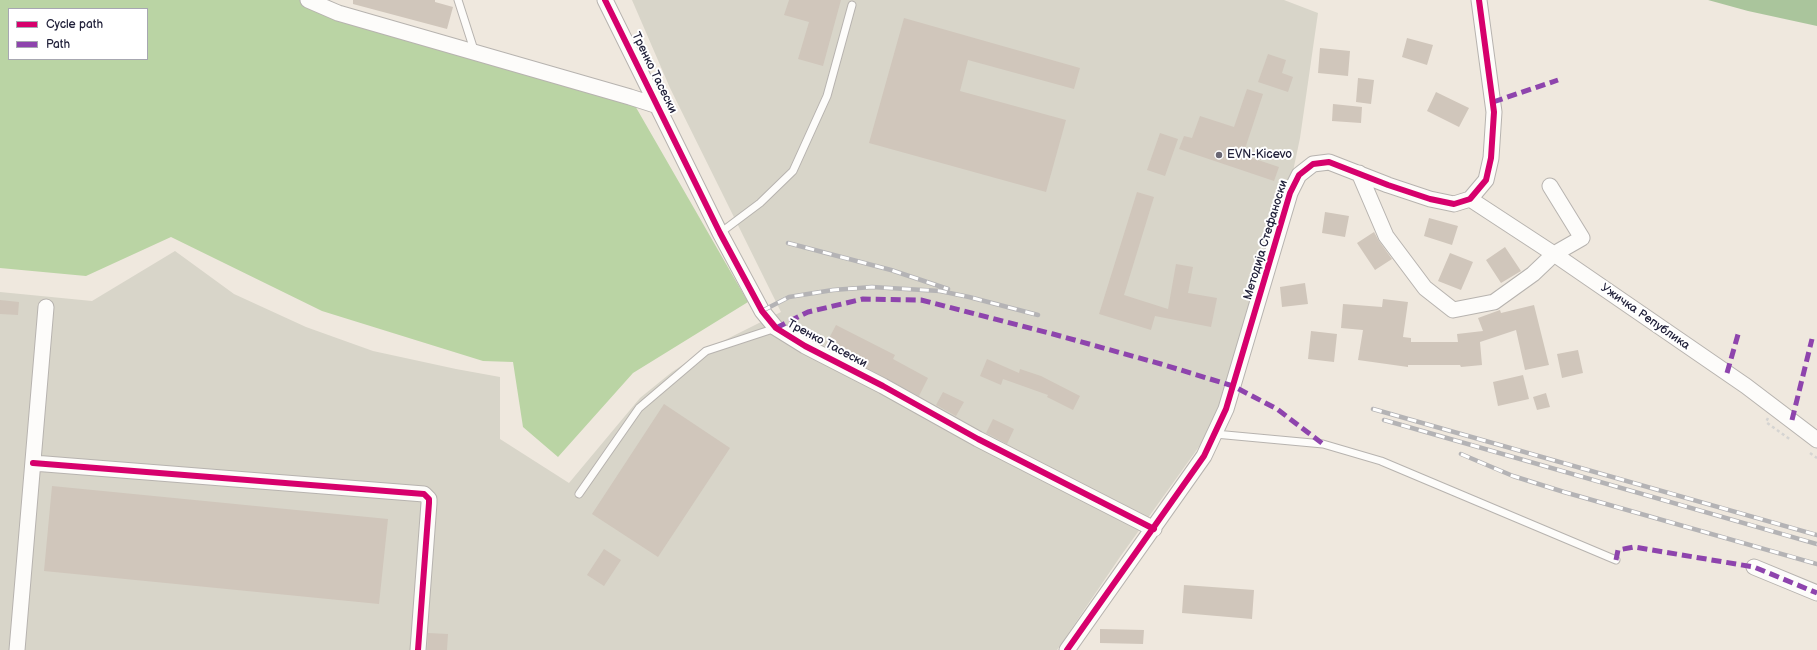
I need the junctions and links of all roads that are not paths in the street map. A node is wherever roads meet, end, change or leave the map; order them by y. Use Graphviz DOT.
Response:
graph roads {
  1 [pos="308,0"];
  2 [pos="458,0"];
  3 [pos="605,0"];
  4 [pos="1479,0"];
  5 [pos="852,5"];
  6 [pos="475,53"];
  7 [pos="658,106"];
  8 [pos="1359,173"];
  9 [pos="1550,186"];
  10 [pos="1470,199"];
  11 [pos="720,233"];
  12 [pos="1554,254"];
  13 [pos="46,307"];
  14 [pos="776,328"];
  15 [pos="1215,434"];
  16 [pos="1817,440"];
  17 [pos="33,463"];
  18 [pos="579,494"];
  19 [pos="1154,529"];
  20 [pos="1616,560"];
  21 [pos="1754,567"];
  22 [pos="1817,593"];
  23 [pos="17,650"];
  24 [pos="418,650"];
  25 [pos="1067,650"];
  1 -- 6 [label="street"];
  2 -- 6 [label="lane"];
  3 -- 7 [label="street, Тренко Тасески"];
  4 -- 10 [label="street"];
  5 -- 11 [label="lane"];
  6 -- 7 [label="street"];
  7 -- 11 [label="street, Тренко Тасески"];
  8 -- 10 [label="street, Методија Стефаноски"];
  8 -- 12 [label="street"];
  8 -- 15 [label="street, Методија Стефаноски"];
  9 -- 12 [label="street"];
  10 -- 12 [label="street, Ужичка Република"];
  11 -- 14 [label="street, Тренко Тасески"];
  12 -- 16 [label="street, Ужичка Република"];
  13 -- 17 [label="street"];
  14 -- 18 [label="lane"];
  14 -- 19 [label="street, Тренко Тасески"];
  15 -- 19 [label="street, Методија Стефаноски"];
  15 -- 20 [label="lane"];
  17 -- 23 [label="street"];
  17 -- 24 [label="street"];
  19 -- 25 [label="street, Методија Стефаноски"];
  21 -- 22 [label="street"];
}
